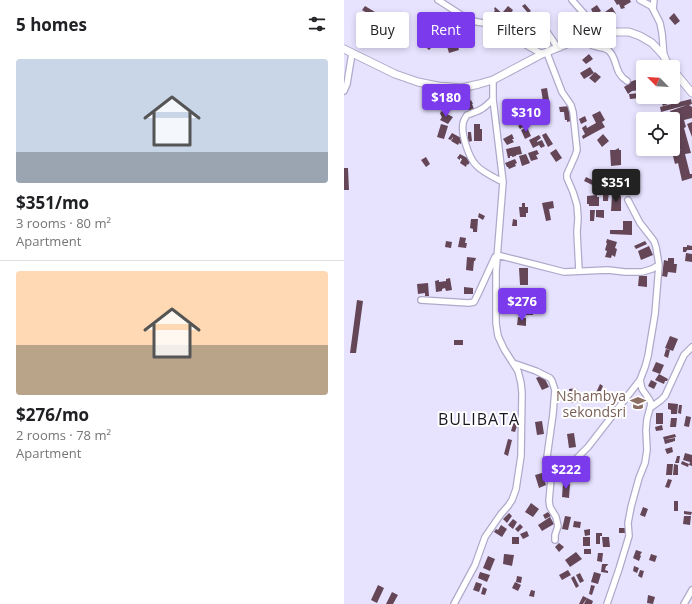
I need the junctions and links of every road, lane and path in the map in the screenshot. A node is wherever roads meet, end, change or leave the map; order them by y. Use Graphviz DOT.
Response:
graph roads {
  1 [pos="438,0"];
  2 [pos="572,0"];
  3 [pos="640,0"];
  4 [pos="654,0"];
  5 [pos="653,9"];
  6 [pos="583,12"];
  7 [pos="616,32"];
  8 [pos="550,36"];
  9 [pos="558,48"];
  10 [pos="600,48"];
  11 [pos="344,49"];
  12 [pos="352,53"];
  13 [pos="544,54"];
  14 [pos="664,56"];
  15 [pos="666,60"];
  16 [pos="680,78"];
  17 [pos="493,80"];
  18 [pos="628,81"];
  19 [pos="345,84"];
  20 [pos="344,91"];
  21 [pos="692,93"];
  22 [pos="493,99"];
  23 [pos="503,182"];
  24 [pos="628,200"];
  25 [pos="497,254"];
  26 [pos="659,265"];
  27 [pos="578,271"];
  28 [pos="421,300"];
  29 [pos="692,347"];
  30 [pos="512,362"];
  31 [pos="640,380"];
  32 [pos="650,408"];
  33 [pos="551,478"];
  34 [pos="556,540"];
  35 [pos="692,590"];
  36 [pos="454,604"];
  37 [pos="607,604"];
  38 [pos="684,604"];
  1 -- 13 [label="street"];
  2 -- 6 [label="street"];
  3 -- 5 [label="street"];
  4 -- 5 [label="street"];
  5 -- 14 [label="street"];
  7 -- 14 [label="main road"];
  8 -- 9 [label="street"];
  9 -- 13 [label="main road"];
  10 -- 18 [label="street"];
  11 -- 12 [label="main road"];
  12 -- 17 [label="main road"];
  12 -- 19 [label="street"];
  13 -- 17 [label="main road"];
  13 -- 27 [label="street"];
  14 -- 15 [label="main road"];
  16 -- 21 [label="main road"];
  17 -- 22 [label="street"];
  19 -- 20 [label="street"];
  22 -- 23 [label="street"];
  22 -- 23 [label="street"];
  23 -- 25 [label="street"];
  24 -- 26 [label="street"];
  25 -- 27 [label="street"];
  25 -- 28 [label="street"];
  25 -- 30 [label="street"];
  26 -- 27 [label="street"];
  26 -- 31 [label="street"];
  29 -- 32 [label="street"];
  30 -- 33 [label="street"];
  30 -- 36 [label="street"];
  31 -- 32 [label="street"];
  31 -- 33 [label="street"];
  32 -- 37 [label="street"];
  33 -- 34 [label="street"];
  35 -- 38 [label="street"];
}
